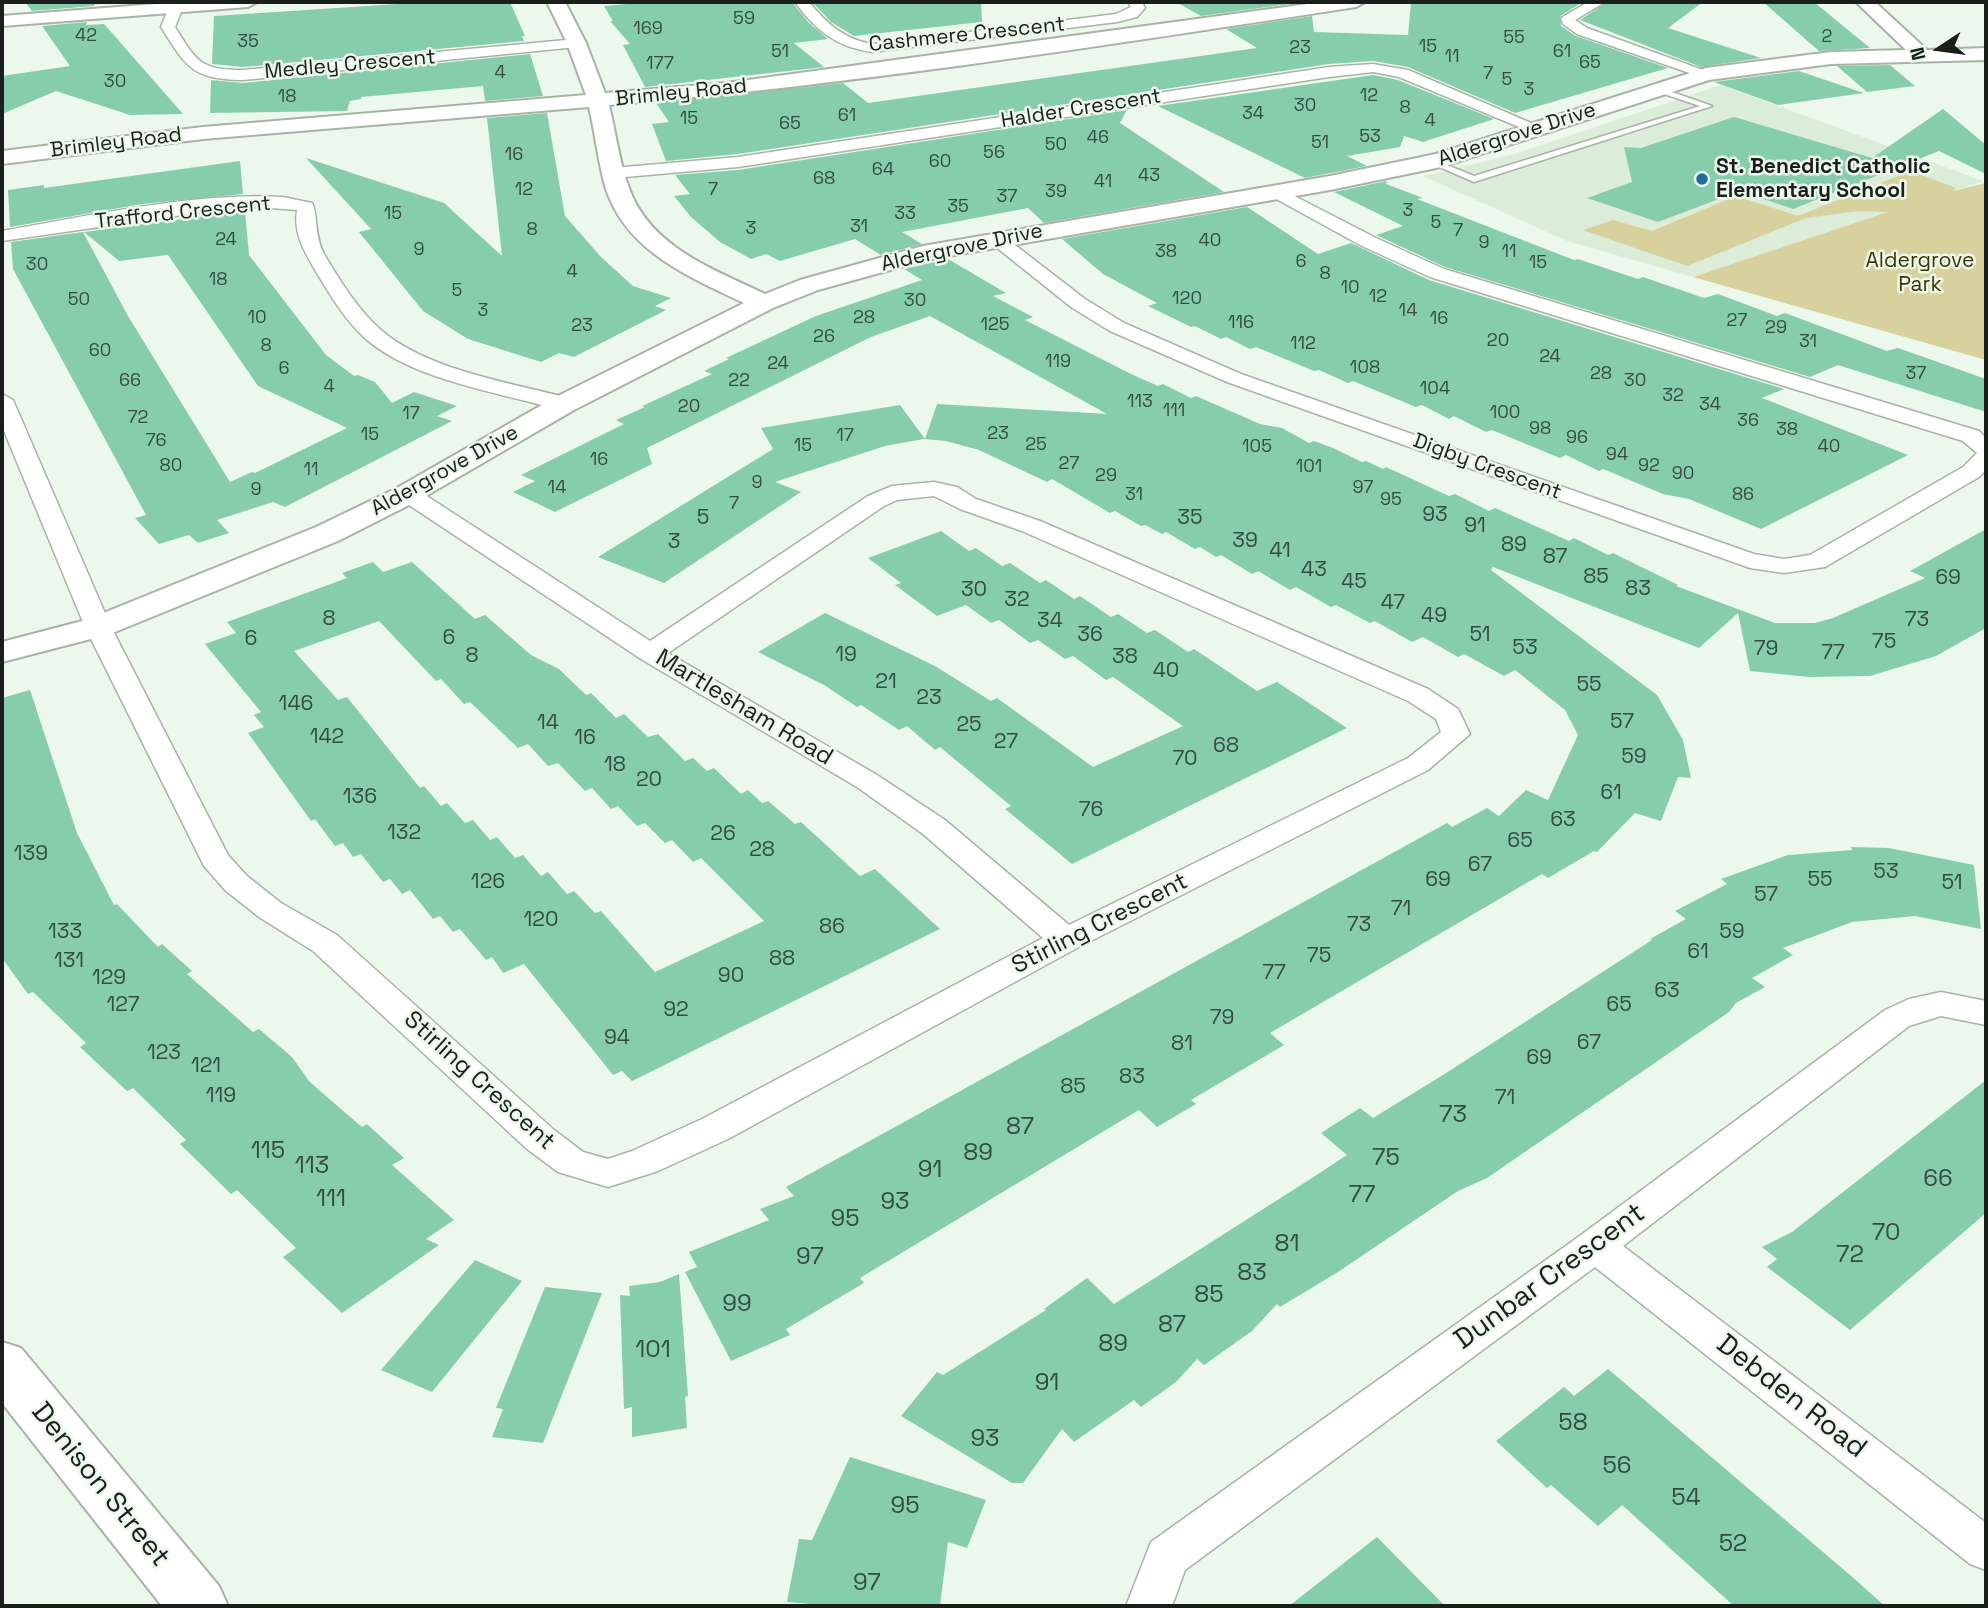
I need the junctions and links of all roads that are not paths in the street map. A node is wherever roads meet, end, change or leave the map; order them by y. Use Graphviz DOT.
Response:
graph roads {
  1 [pos="248,2"];
  2 [pos="556,2"];
  3 [pos="802,2"];
  4 [pos="1135,2"];
  5 [pos="1356,2"];
  6 [pos="1598,2"];
  7 [pos="1865,2"];
  8 [pos="176,7"];
  9 [pos="2,21"];
  10 [pos="577,43"];
  11 [pos="1986,54"];
  12 [pos="1923,55"];
  13 [pos="1706,74"];
  14 [pos="1658,89"];
  15 [pos="597,102"];
  16 [pos="1537,129"];
  17 [pos="2,158"];
  18 [pos="1432,162"];
  19 [pos="614,173"];
  20 [pos="1275,191"];
  21 [pos="2,236"];
  22 [pos="995,239"];
  23 [pos="764,303"];
  24 [pos="2,400"];
  25 [pos="564,404"];
  26 [pos="1986,449"];
  27 [pos="1986,457"];
  28 [pos="408,494"];
  29 [pos="97,627"];
  30 [pos="2,652"];
  31 [pos="650,653"];
  32 [pos="1066,940"];
  33 [pos="1986,1013"];
  34 [pos="1595,1246"];
  35 [pos="2,1363"];
  36 [pos="1986,1549"];
  37 [pos="198,1606"];
  38 [pos="1149,1606"];
  1 -- 8 [label="street"];
  2 -- 10 [label="street"];
  3 -- 4 [label="street, Cashmere Crescent"];
  5 -- 15 [label="street, Brimley Road"];
  6 -- 13 [label="street"];
  7 -- 12 [label="street"];
  8 -- 9 [label="street"];
  8 -- 10 [label="street, Medley Crescent"];
  10 -- 15 [label="street"];
  11 -- 12 [label="street, Aldergrove Drive"];
  12 -- 13 [label="street, Aldergrove Drive"];
  13 -- 14 [label="street, Aldergrove Drive"];
  14 -- 16 [label="street, Aldergrove Drive"];
  14 -- 18 [label="lane"];
  15 -- 17 [label="street, Brimley Road"];
  15 -- 19 [label="street"];
  16 -- 18 [label="street, Aldergrove Drive"];
  16 -- 19 [label="street, Halder Crescent"];
  18 -- 20 [label="street, Aldergrove Drive"];
  19 -- 23 [label="street"];
  20 -- 22 [label="street, Aldergrove Drive"];
  20 -- 26 [label="street"];
  21 -- 25 [label="street, Trafford Crescent"];
  22 -- 23 [label="street, Aldergrove Drive"];
  22 -- 27 [label="street, Digby Crescent"];
  23 -- 25 [label="street, Aldergrove Drive"];
  24 -- 29 [label="street"];
  25 -- 28 [label="street, Aldergrove Drive"];
  28 -- 29 [label="street, Aldergrove Drive"];
  28 -- 31 [label="street, Martlesham Road"];
  29 -- 30 [label="street, Aldergrove Drive"];
  29 -- 32 [label="street, Stirling Crescent"];
  31 -- 32 [label="street, Martlesham Road"];
  31 -- 32 [label="street, Stirling Crescent"];
  33 -- 34 [label="street, Dunbar Crescent"];
  34 -- 36 [label="street, Debden Road"];
  34 -- 38 [label="street, Dunbar Crescent"];
  35 -- 37 [label="street, Denison Street"];
}
